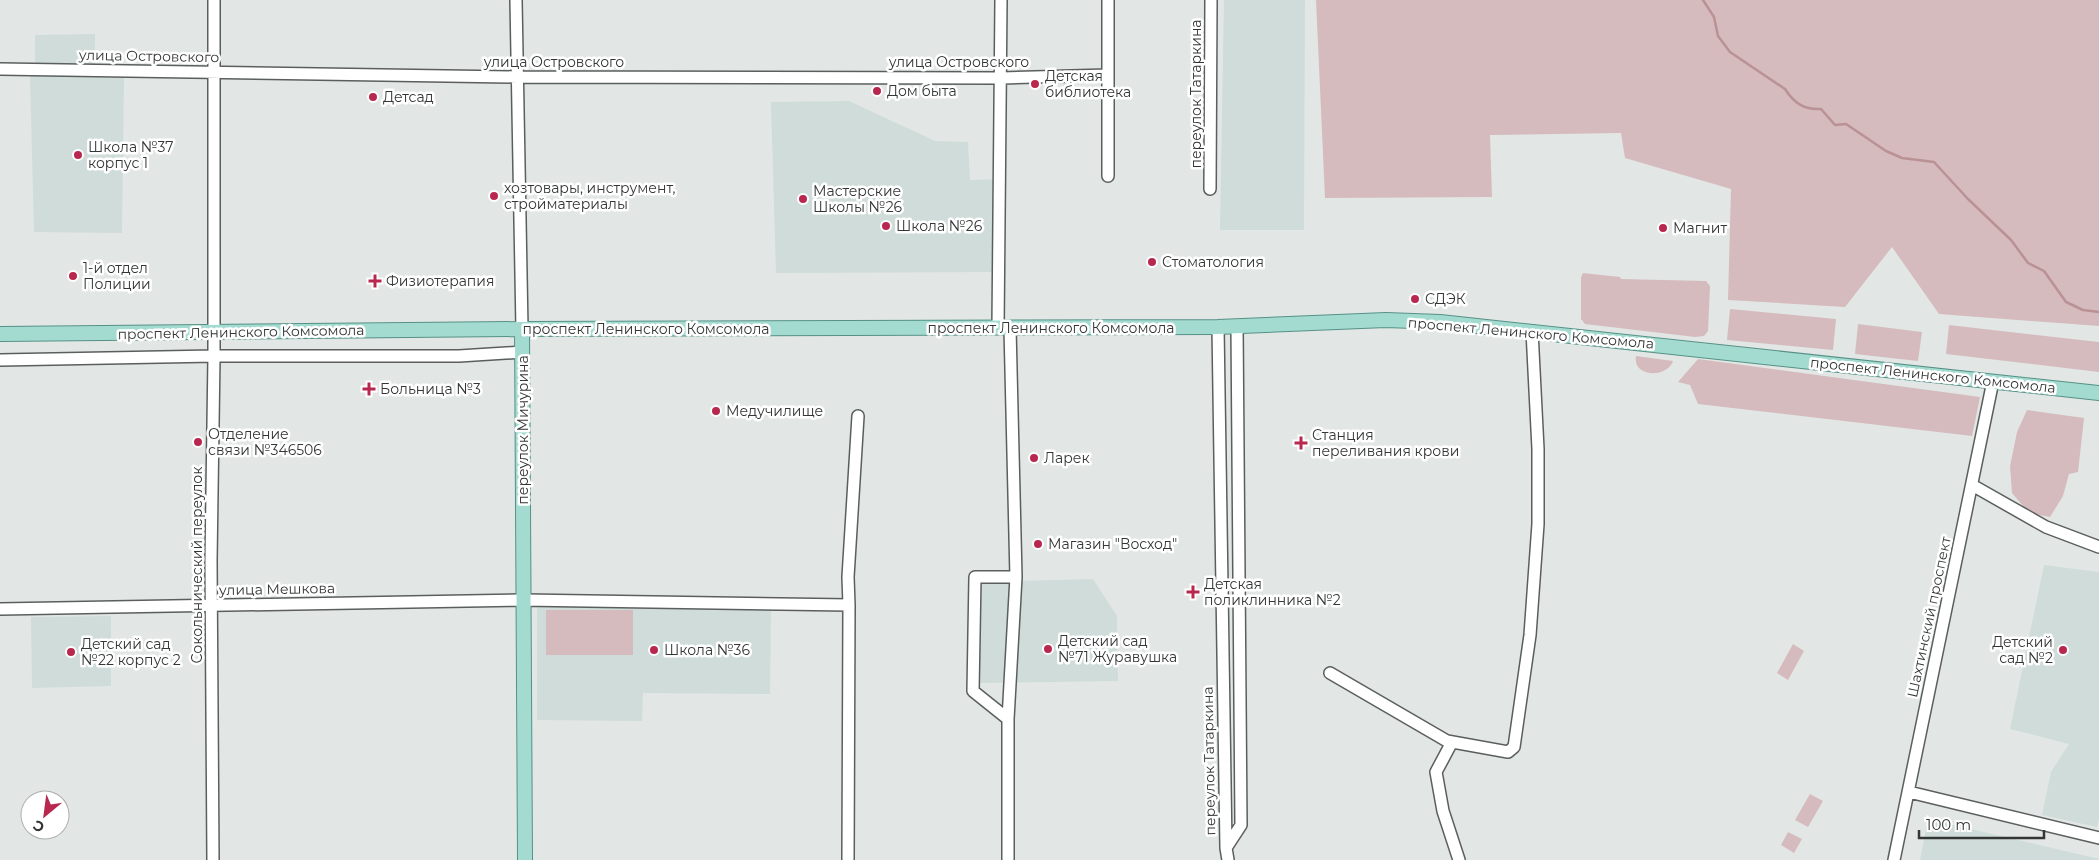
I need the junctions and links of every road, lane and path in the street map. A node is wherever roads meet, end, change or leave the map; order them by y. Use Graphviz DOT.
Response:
graph roads {
  1 [pos="214,0"];
  2 [pos="516,0"];
  3 [pos="1001,0"];
  4 [pos="1108,0"];
  5 [pos="1211,0"];
  6 [pos="0,69"];
  7 [pos="214,72"];
  8 [pos="1108,75"];
  9 [pos="517,77"];
  10 [pos="1002,78"];
  11 [pos="1108,176"];
  12 [pos="1210,189"];
  13 [pos="1237,326"];
  14 [pos="1218,327"];
  15 [pos="1004,328"];
  16 [pos="522,329"];
  17 [pos="1532,331"];
  18 [pos="214,332"];
  19 [pos="0,334"];
  20 [pos="522,352"];
  21 [pos="214,356"];
  22 [pos="0,360"];
  23 [pos="1993,381"];
  24 [pos="2099,393"];
  25 [pos="858,416"];
  26 [pos="1972,485"];
  27 [pos="2099,547"];
  28 [pos="1016,577"];
  29 [pos="524,600"];
  30 [pos="211,604"];
  31 [pos="849,605"];
  32 [pos="0,609"];
  33 [pos="1330,673"];
  34 [pos="1008,719"];
  35 [pos="1452,742"];
  36 [pos="1909,792"];
  37 [pos="2099,838"];
  38 [pos="1226,848"];
  39 [pos="213,860"];
  40 [pos="525,860"];
  41 [pos="848,860"];
  42 [pos="1008,860"];
  43 [pos="1228,860"];
  44 [pos="1459,860"];
  45 [pos="1894,860"];
  1 -- 7 [label="street, Сокольнический переулок"];
  2 -- 9 [label="street, переулок Мичурина"];
  3 -- 10 [label="street"];
  4 -- 8 [label="street"];
  5 -- 12 [label="street, переулок Татаркина"];
  6 -- 7 [label="street, улица Островского"];
  7 -- 9 [label="street, улица Островского"];
  7 -- 18 [label="street, Сокольнический переулок"];
  8 -- 10 [label="street, улица Островского"];
  8 -- 11 [label="street"];
  9 -- 10 [label="street, улица Островского"];
  9 -- 16 [label="street, переулок Мичурина"];
  10 -- 15 [label="street"];
  13 -- 14 [label="main road, проспект Ленинского Комсомола"];
  13 -- 17 [label="main road, проспект Ленинского Комсомола"];
  13 -- 38 [label="street, переулок Татаркина"];
  14 -- 15 [label="main road, проспект Ленинского Комсомола"];
  14 -- 38 [label="street, переулок Татаркина"];
  15 -- 16 [label="main road, проспект Ленинского Комсомола"];
  15 -- 28 [label="street"];
  16 -- 18 [label="main road, проспект Ленинского Комсомола"];
  16 -- 20 [label="main road, переулок Мичурина"];
  17 -- 23 [label="main road, проспект Ленинского Комсомола"];
  17 -- 35 [label="street"];
  18 -- 19 [label="main road, проспект Ленинского Комсомола"];
  18 -- 21 [label="street, Сокольнический переулок"];
  20 -- 21 [label="street"];
  20 -- 29 [label="main road, переулок Мичурина"];
  21 -- 22 [label="street"];
  21 -- 30 [label="street, Сокольнический переулок"];
  23 -- 24 [label="main road, проспект Ленинского Комсомола"];
  23 -- 26 [label="street, Шахтинский проспект"];
  25 -- 31 [label="street"];
  26 -- 27 [label="street"];
  26 -- 36 [label="street, Шахтинский проспект"];
  28 -- 34 [label="street"];
  28 -- 34 [label="street"];
  29 -- 30 [label="street, улица Мешкова"];
  29 -- 31 [label="street, улица Мешкова"];
  29 -- 40 [label="main road, переулок Мичурина"];
  30 -- 32 [label="street, улица Мешкова"];
  30 -- 39 [label="street, Сокольнический переулок"];
  31 -- 41 [label="street"];
  33 -- 35 [label="street"];
  34 -- 42 [label="street"];
  35 -- 44 [label="street"];
  36 -- 37 [label="street"];
  36 -- 45 [label="street, Шахтинский проспект"];
  38 -- 43 [label="street"];
}
